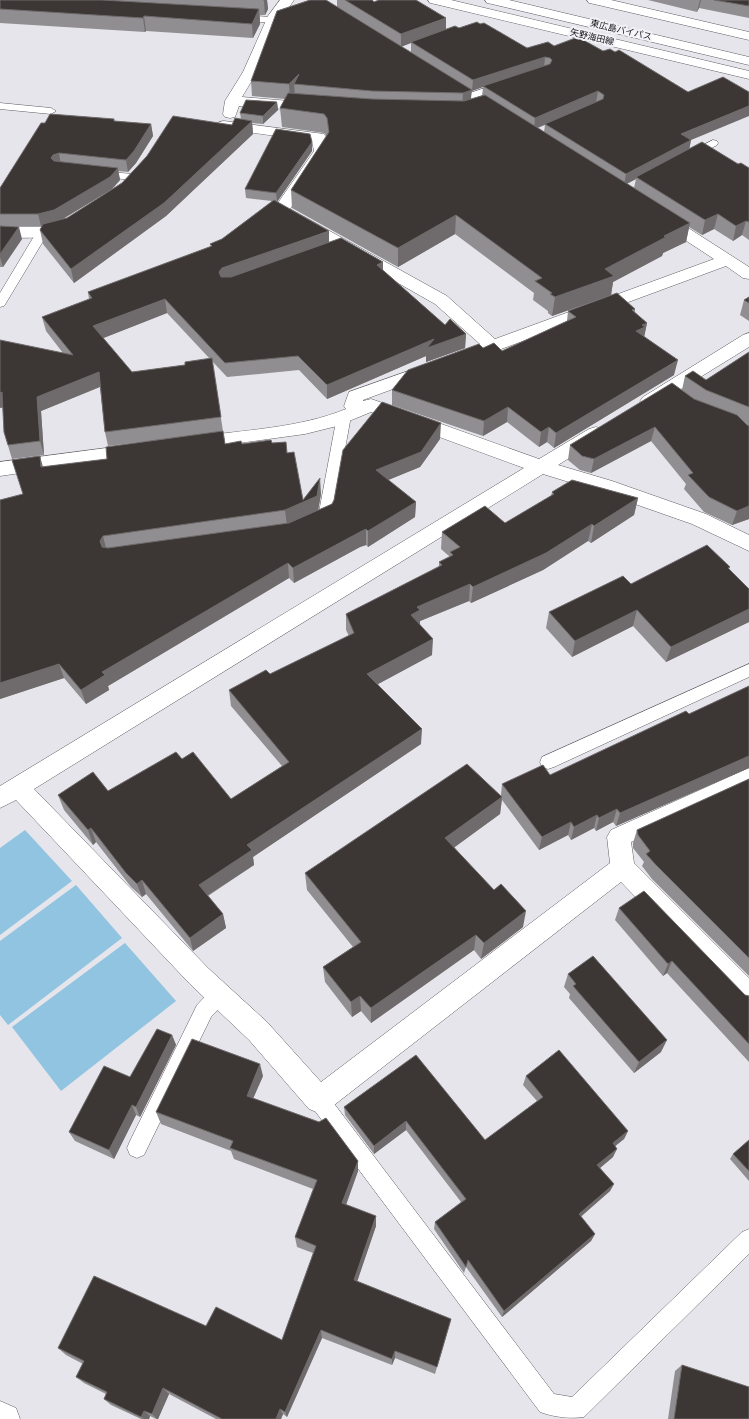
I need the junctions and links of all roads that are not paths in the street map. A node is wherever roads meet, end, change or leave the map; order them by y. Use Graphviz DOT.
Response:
graph roads {
  1 [pos="287,0"];
  2 [pos="435,0"];
  3 [pos="492,0"];
  4 [pos="546,0"];
  5 [pos="594,0"];
  6 [pos="233,18"];
  7 [pos="273,20"];
  8 [pos="749,36"];
  9 [pos="749,48"];
  10 [pos="749,61"];
  11 [pos="749,75"];
  12 [pos="510,83"];
  13 [pos="455,89"];
  14 [pos="468,97"];
  15 [pos="232,101"];
  16 [pos="0,106"];
  17 [pos="484,107"];
  18 [pos="326,108"];
  19 [pos="51,111"];
  20 [pos="206,124"];
  21 [pos="228,125"];
  22 [pos="713,143"];
  23 [pos="678,162"];
  24 [pos="143,166"];
  25 [pos="90,173"];
  26 [pos="133,177"];
  27 [pos="118,193"];
  28 [pos="648,209"];
  29 [pos="81,216"];
  30 [pos="0,232"];
  31 [pos="42,233"];
  32 [pos="727,260"];
  33 [pos="749,274"];
  34 [pos="0,303"];
  35 [pos="749,339"];
  36 [pos="493,346"];
  37 [pos="464,357"];
  38 [pos="442,365"];
  39 [pos="635,409"];
  40 [pos="348,415"];
  41 [pos="615,422"];
  42 [pos="180,445"];
  43 [pos="156,448"];
  44 [pos="541,467"];
  45 [pos="0,469"];
  46 [pos="305,525"];
  47 [pos="749,544"];
  48 [pos="749,670"];
  49 [pos="548,762"];
  50 [pos="749,778"];
  51 [pos="9,793"];
  52 [pos="622,868"];
  53 [pos="219,994"];
  54 [pos="749,996"];
  55 [pos="319,1100"];
  56 [pos="137,1148"];
  57 [pos="749,1240"];
  58 [pos="0,1416"];
  59 [pos="5,1419"];
  1 -- 7 [label="main road"];
  2 -- 11 [label="main road, 矢野海田線"];
  3 -- 10 [label="main road, 東広島バイパス"];
  4 -- 9 [label="main road, 東広島バイパス"];
  5 -- 8 [label="main road"];
  6 -- 7 [label="lane"];
  7 -- 15 [label="main road"];
  12 -- 14 [label="lane"];
  13 -- 14 [label="main road"];
  14 -- 17 [label="main road"];
  15 -- 18 [label="main road"];
  15 -- 21 [label="main road"];
  16 -- 19 [label="lane"];
  20 -- 21 [label="main road"];
  21 -- 36 [label="main road"];
  22 -- 23 [label="lane"];
  24 -- 26 [label="main road"];
  25 -- 26 [label="lane"];
  26 -- 27 [label="main road"];
  28 -- 32 [label="main road"];
  29 -- 31 [label="main road"];
  30 -- 31 [label="main road"];
  31 -- 34 [label="lane"];
  32 -- 33 [label="main road"];
  32 -- 36 [label="main road"];
  35 -- 39 [label="main road"];
  36 -- 37 [label="main road"];
  38 -- 40 [label="main road"];
  40 -- 42 [label="main road"];
  40 -- 44 [label="main road"];
  40 -- 46 [label="lane"];
  41 -- 44 [label="main road"];
  43 -- 45 [label="main road"];
  44 -- 47 [label="main road"];
  44 -- 51 [label="main road"];
  48 -- 49 [label="lane"];
  50 -- 52 [label="main road"];
  51 -- 53 [label="main road"];
  52 -- 54 [label="main road"];
  52 -- 55 [label="main road"];
  53 -- 55 [label="main road"];
  53 -- 56 [label="lane"];
  55 -- 57 [label="lane"];
  58 -- 59 [label="main road"];
}
